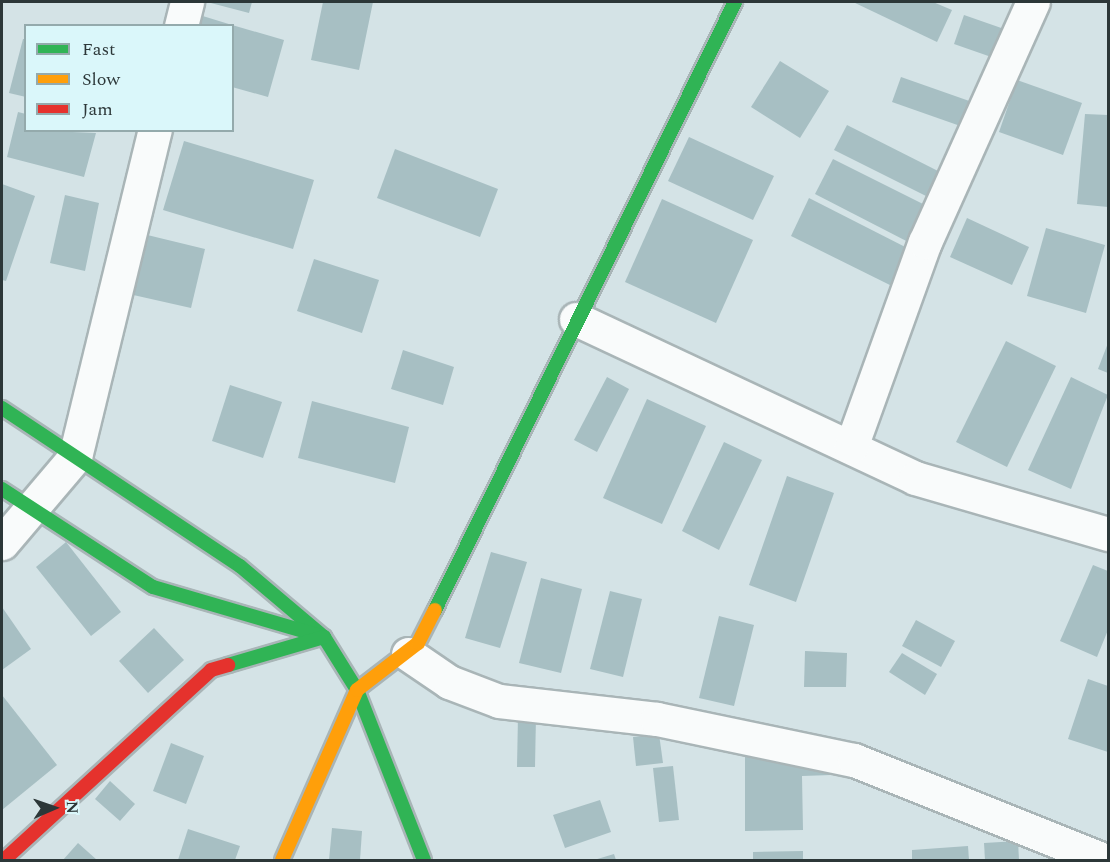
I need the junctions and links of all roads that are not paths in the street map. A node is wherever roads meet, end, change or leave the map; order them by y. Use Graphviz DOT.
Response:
graph roads {
  1 [pos="187,2"];
  2 [pos="735,2"];
  3 [pos="1033,2"];
  4 [pos="182,24"];
  5 [pos="155,132"];
  6 [pos="576,319"];
  7 [pos="2,408"];
  8 [pos="850,447"];
  9 [pos="75,457"];
  10 [pos="2,489"];
  11 [pos="32,508"];
  12 [pos="1108,534"];
  13 [pos="2,543"];
  14 [pos="324,637"];
  15 [pos="408,654"];
  16 [pos="357,690"];
  17 [pos="1047,848"];
  18 [pos="4,861"];
  19 [pos="282,861"];
  20 [pos="424,861"];
  21 [pos="1104,861"];
  1 -- 4 [label="street"];
  2 -- 6 [label="street"];
  3 -- 8 [label="street"];
  5 -- 9 [label="street"];
  6 -- 8 [label="street"];
  6 -- 15 [label="street"];
  7 -- 9 [label="street"];
  8 -- 12 [label="street"];
  9 -- 11 [label="street"];
  9 -- 14 [label="street"];
  10 -- 11 [label="street"];
  11 -- 13 [label="street"];
  11 -- 14 [label="street"];
  14 -- 16 [label="street"];
  14 -- 18 [label="street"];
  15 -- 16 [label="street"];
  15 -- 17 [label="street"];
  16 -- 19 [label="street"];
  16 -- 20 [label="street"];
  17 -- 21 [label="street"];
}
